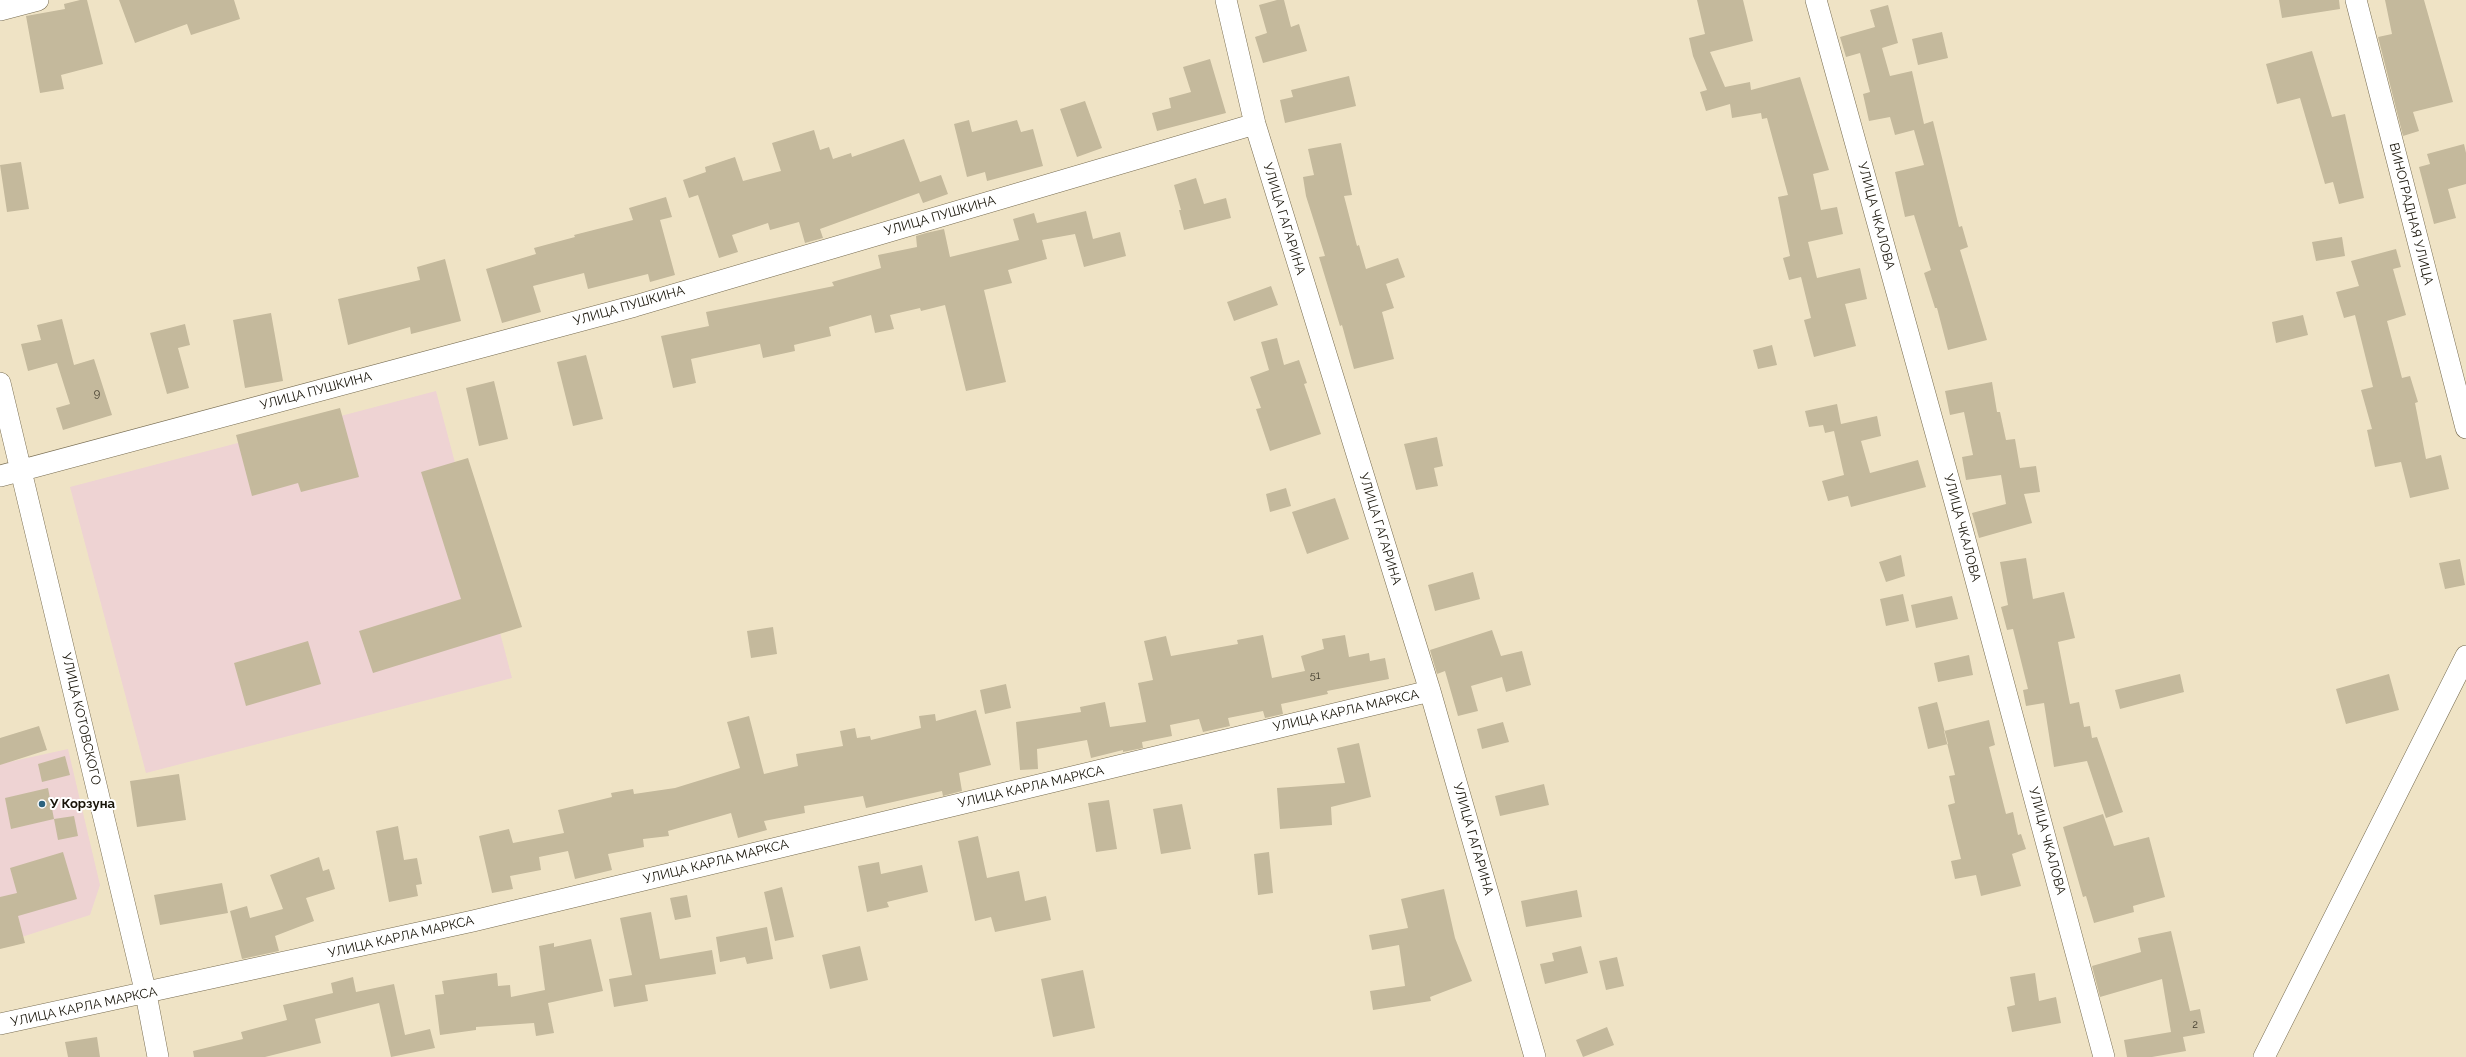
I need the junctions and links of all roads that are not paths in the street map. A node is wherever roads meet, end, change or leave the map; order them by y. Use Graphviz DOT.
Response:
graph roads {
  1 [pos="38,0"];
  2 [pos="1226,0"];
  3 [pos="1816,0"];
  4 [pos="2356,0"];
  5 [pos="0,10"];
  6 [pos="1255,124"];
  7 [pos="0,383"];
  8 [pos="2466,428"];
  9 [pos="22,470"];
  10 [pos="0,476"];
  11 [pos="2466,656"];
  12 [pos="1430,691"];
  13 [pos="146,994"];
  14 [pos="0,1024"];
  15 [pos="158,1057"];
  16 [pos="1536,1057"];
  17 [pos="2104,1057"];
  18 [pos="2264,1057"];
  1 -- 5 [label="street"];
  2 -- 6 [label="street, УЛИЦА ГАГАРИНА"];
  3 -- 17 [label="street, УЛИЦА ЧКАЛОВА"];
  4 -- 8 [label="street, ВИНОГРАДНАЯ УЛИЦА"];
  6 -- 9 [label="street, УЛИЦА ПУШКИНА"];
  6 -- 12 [label="street, УЛИЦА ГАГАРИНА"];
  7 -- 9 [label="street, УЛИЦА КОТОВСКОГО"];
  9 -- 10 [label="street, УЛИЦА ПУШКИНА"];
  9 -- 13 [label="street, УЛИЦА КОТОВСКОГО"];
  11 -- 18 [label="street"];
  12 -- 13 [label="street, УЛИЦА КАРЛА МАРКСА"];
  12 -- 16 [label="street, УЛИЦА ГАГАРИНА"];
  13 -- 14 [label="street, УЛИЦА КАРЛА МАРКСА"];
  13 -- 15 [label="street, УЛИЦА КОТОВСКОГО"];
}
